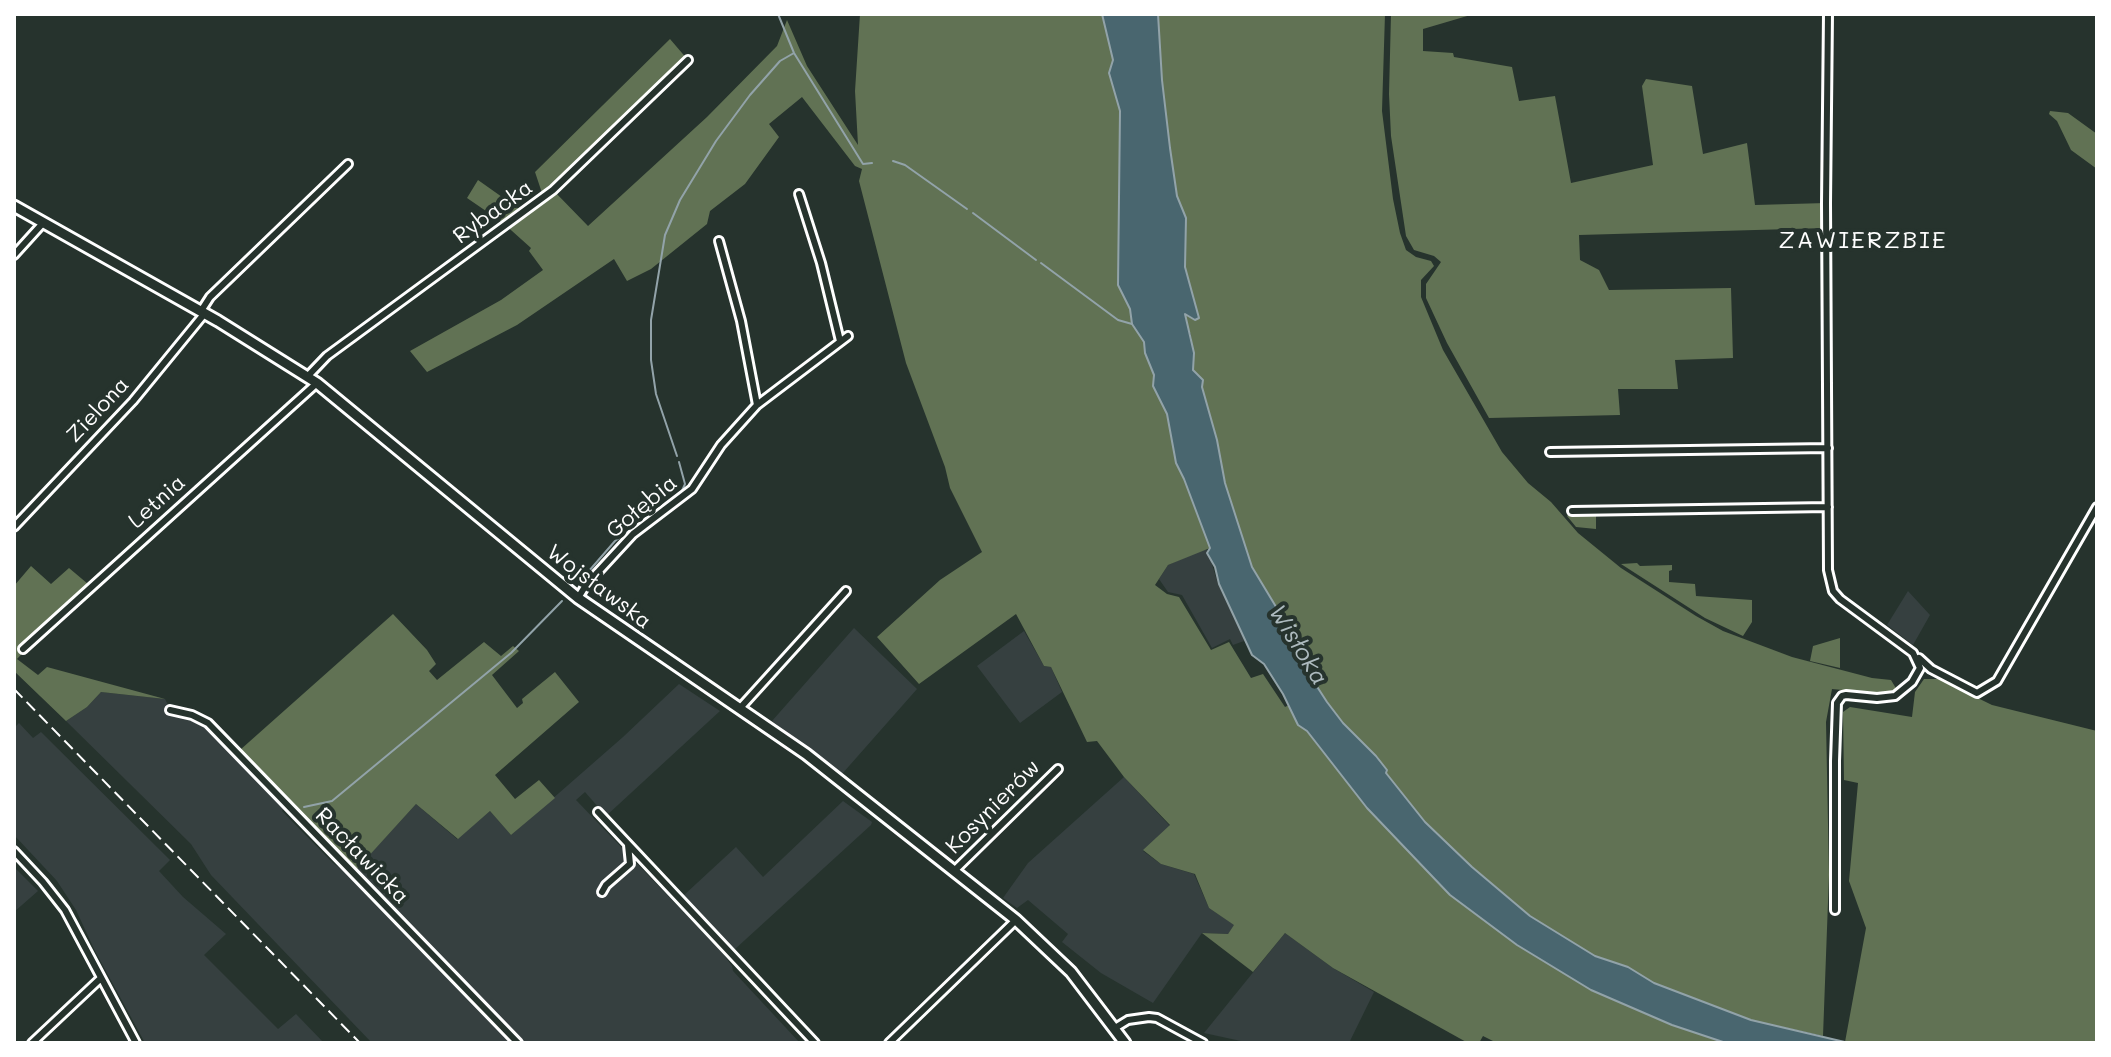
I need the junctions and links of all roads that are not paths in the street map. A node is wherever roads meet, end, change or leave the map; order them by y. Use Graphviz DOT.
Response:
graph roads {
  1 [pos="1828,14"];
  2 [pos="688,60"];
  3 [pos="348,164"];
  4 [pos="799,194"];
  5 [pos="14,206"];
  6 [pos="43,223"];
  7 [pos="719,241"];
  8 [pos="14,255"];
  9 [pos="203,312"];
  10 [pos="848,336"];
  11 [pos="840,341"];
  12 [pos="307,377"];
  13 [pos="317,383"];
  14 [pos="757,405"];
  15 [pos="1828,448"];
  16 [pos="1550,452"];
  17 [pos="1828,507"];
  18 [pos="2097,507"];
  19 [pos="1572,511"];
  20 [pos="14,527"];
  21 [pos="846,591"];
  22 [pos="578,598"];
  23 [pos="23,649"];
  24 [pos="1913,653"];
  25 [pos="1920,668"];
  26 [pos="1931,669"];
  27 [pos="741,707"];
  28 [pos="170,710"];
  29 [pos="1058,769"];
  30 [pos="598,812"];
  31 [pos="628,845"];
  32 [pos="14,851"];
  33 [pos="954,871"];
  34 [pos="602,892"];
  35 [pos="1835,910"];
  36 [pos="1016,920"];
  37 [pos="101,978"];
  38 [pos="1115,1028"];
  39 [pos="32,1043"];
  40 [pos="136,1043"];
  41 [pos="518,1043"];
  42 [pos="815,1043"];
  43 [pos="889,1043"];
  44 [pos="1125,1043"];
  45 [pos="1203,1043"];
  1 -- 15 [label="street"];
  2 -- 12 [label="street, Rybacka"];
  3 -- 9 [label="street, Zielona"];
  4 -- 11 [label="street"];
  5 -- 6 [label="street, Wojsławska"];
  6 -- 8 [label="street"];
  6 -- 9 [label="street, Wojsławska"];
  7 -- 14 [label="street"];
  9 -- 12 [label="street, Wojsławska"];
  9 -- 20 [label="street, Zielona"];
  10 -- 11 [label="street, Gołębia"];
  11 -- 14 [label="street, Gołębia"];
  12 -- 13 [label="street, Wojsławska"];
  13 -- 22 [label="street, Wojsławska"];
  13 -- 23 [label="street, Letnia"];
  14 -- 22 [label="street, Gołębia"];
  15 -- 16 [label="street"];
  15 -- 17 [label="street"];
  17 -- 19 [label="street"];
  17 -- 24 [label="street"];
  18 -- 26 [label="street"];
  21 -- 27 [label="street"];
  22 -- 27 [label="street, Wojsławska"];
  24 -- 25 [label="street"];
  24 -- 26 [label="street"];
  25 -- 26 [label="street"];
  25 -- 35 [label="street"];
  27 -- 33 [label="street, Wojsławska"];
  28 -- 41 [label="street, Racławicka"];
  29 -- 33 [label="street, Kosynierów"];
  30 -- 31 [label="street"];
  31 -- 34 [label="street"];
  31 -- 42 [label="street"];
  32 -- 37 [label="street"];
  33 -- 36 [label="street, Wojsławska"];
  36 -- 38 [label="street, Wojsławska"];
  36 -- 43 [label="street"];
  37 -- 39 [label="street"];
  37 -- 40 [label="street"];
  38 -- 44 [label="street, Wojsławska"];
  38 -- 45 [label="street"];
}
